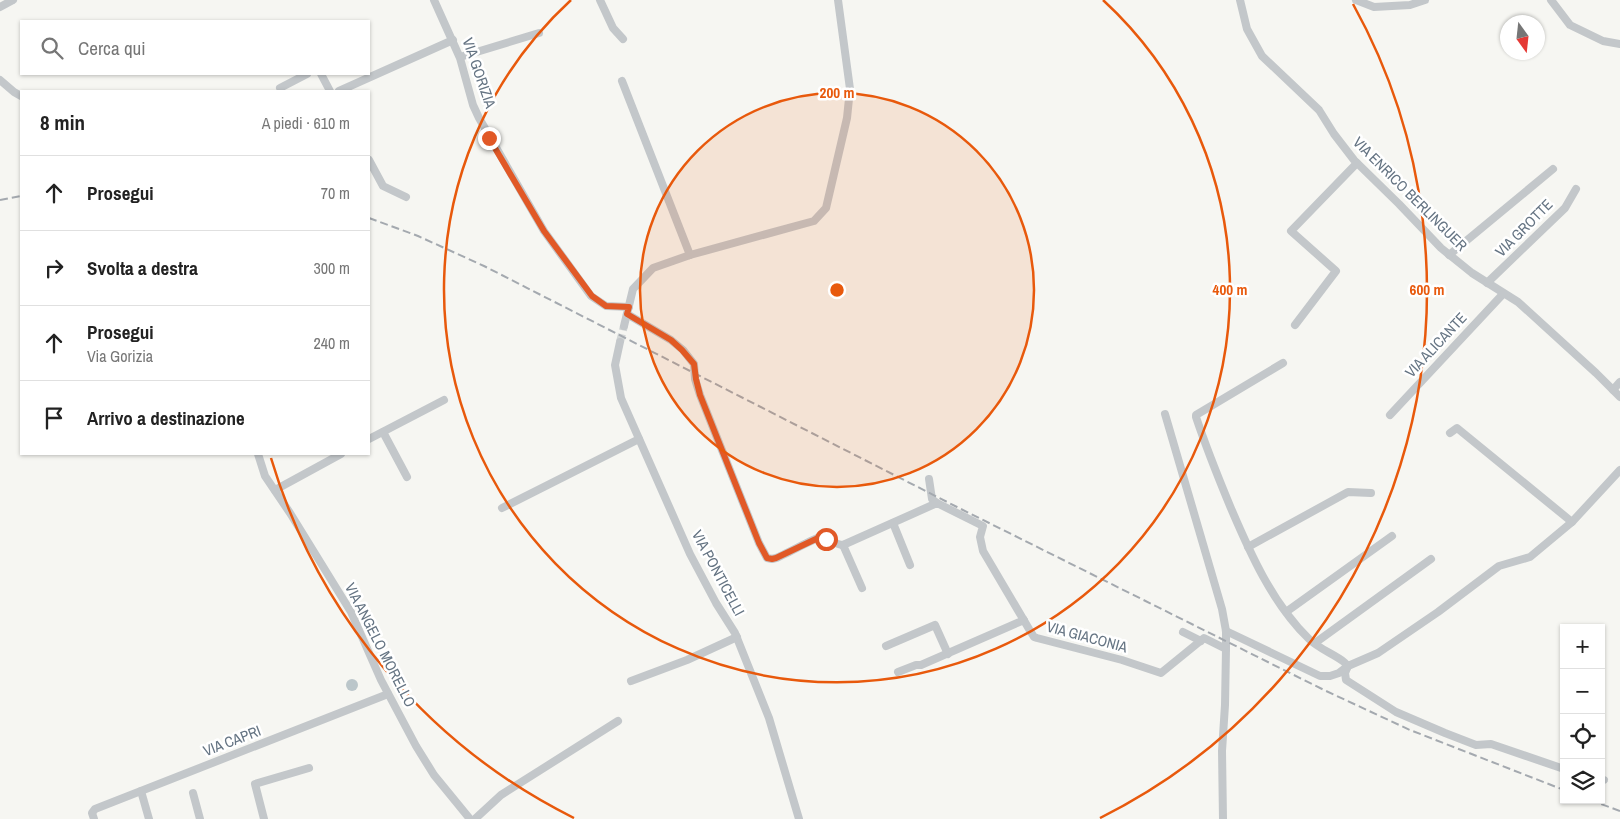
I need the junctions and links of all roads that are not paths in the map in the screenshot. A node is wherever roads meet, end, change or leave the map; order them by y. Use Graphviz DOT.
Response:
graph roads {
  1 [pos="13,0"];
  2 [pos="434,0"];
  3 [pos="600,0"];
  4 [pos="838,0"];
  5 [pos="1240,0"];
  6 [pos="1356,0"];
  7 [pos="1425,0"];
  8 [pos="1550,0"];
  9 [pos="0,6"];
  10 [pos="539,33"];
  11 [pos="623,39"];
  12 [pos="453,40"];
  13 [pos="1620,44"];
  14 [pos="460,57"];
  15 [pos="305,75"];
  16 [pos="322,75"];
  17 [pos="0,80"];
  18 [pos="622,81"];
  19 [pos="280,88"];
  20 [pos="329,90"];
  21 [pos="342,90"];
  22 [pos="20,95"];
  23 [pos="370,162"];
  24 [pos="1358,163"];
  25 [pos="1553,170"];
  26 [pos="1576,189"];
  27 [pos="406,197"];
  28 [pos="690,255"];
  29 [pos="1449,255"];
  30 [pos="1486,283"];
  31 [pos="1503,294"];
  32 [pos="628,311"];
  33 [pos="1295,325"];
  34 [pos="624,326"];
  35 [pos="620,342"];
  36 [pos="1283,363"];
  37 [pos="1620,382"];
  38 [pos="1613,390"];
  39 [pos="1620,397"];
  40 [pos="444,400"];
  41 [pos="1165,414"];
  42 [pos="1390,415"];
  43 [pos="383,432"];
  44 [pos="1450,433"];
  45 [pos="370,438"];
  46 [pos="639,439"];
  47 [pos="258,455"];
  48 [pos="339,455"];
  49 [pos="1620,470"];
  50 [pos="407,477"];
  51 [pos="929,479"];
  52 [pos="275,490"];
  53 [pos="1371,493"];
  54 [pos="937,502"];
  55 [pos="502,508"];
  56 [pos="1572,522"];
  57 [pos="892,523"];
  58 [pos="1392,536"];
  59 [pos="843,545"];
  60 [pos="1248,547"];
  61 [pos="1431,559"];
  62 [pos="910,565"];
  63 [pos="862,588"];
  64 [pos="1286,612"];
  65 [pos="1024,620"];
  66 [pos="1226,631"];
  67 [pos="1183,632"];
  68 [pos="737,637"];
  69 [pos="1201,641"];
  70 [pos="1314,644"];
  71 [pos="886,646"];
  72 [pos="1226,649"];
  73 [pos="948,654"];
  74 [pos="1348,666"];
  75 [pos="898,672"];
  76 [pos="631,681"];
  77 [pos="388,694"];
  78 [pos="618,721"];
  79 [pos="309,768"];
  80 [pos="1560,768"];
  81 [pos="141,790"];
  82 [pos="193,793"];
  83 [pos="94,819"];
  84 [pos="149,819"];
  85 [pos="200,819"];
  86 [pos="264,819"];
  87 [pos="470,819"];
  88 [pos="475,819"];
  89 [pos="800,819"];
  90 [pos="1223,819"];
  1 -- 9 [label="street"];
  2 -- 12 [label="street, VIA GORIZIA"];
  3 -- 11 [label="street"];
  4 -- 28 [label="street"];
  5 -- 24 [label="street, VIA ENRICO BERLINGUER"];
  6 -- 7 [label="street"];
  8 -- 13 [label="street"];
  10 -- 14 [label="street"];
  12 -- 14 [label="street, VIA GORIZIA"];
  12 -- 21 [label="street"];
  14 -- 32 [label="street, VIA GORIZIA"];
  15 -- 19 [label="street"];
  16 -- 20 [label="street"];
  17 -- 22 [label="street"];
  18 -- 28 [label="street"];
  23 -- 27 [label="street"];
  24 -- 29 [label="street, VIA ENRICO BERLINGUER"];
  24 -- 33 [label="street"];
  25 -- 29 [label="street"];
  26 -- 30 [label="street, VIA GROTTE"];
  28 -- 32 [label="street"];
  29 -- 30 [label="street, VIA ENRICO BERLINGUER"];
  30 -- 31 [label="street, VIA ENRICO BERLINGUER"];
  31 -- 38 [label="street, VIA ENRICO BERLINGUER"];
  31 -- 42 [label="street, VIA ALICANTE"];
  32 -- 34 [label="street"];
  32 -- 59 [label="street"];
  35 -- 46 [label="street, VIA PONTICELLI"];
  36 -- 60 [label="street"];
  37 -- 38 [label="street"];
  38 -- 39 [label="street, VIA ENRICO BERLINGUER"];
  40 -- 43 [label="street"];
  41 -- 66 [label="street"];
  43 -- 45 [label="street"];
  43 -- 50 [label="street"];
  44 -- 56 [label="street"];
  46 -- 55 [label="street"];
  46 -- 68 [label="street, VIA PONTICELLI"];
  47 -- 52 [label="street, VIA ANGELO MORELLO"];
  48 -- 52 [label="street"];
  49 -- 56 [label="street"];
  51 -- 54 [label="street"];
  52 -- 77 [label="street, VIA ANGELO MORELLO"];
  53 -- 60 [label="street"];
  54 -- 57 [label="street"];
  54 -- 65 [label="street, VIA GIACONIA"];
  56 -- 74 [label="street"];
  57 -- 59 [label="street"];
  57 -- 62 [label="street"];
  58 -- 64 [label="street"];
  59 -- 63 [label="street"];
  60 -- 64 [label="street"];
  61 -- 70 [label="street"];
  64 -- 70 [label="street"];
  65 -- 69 [label="street, VIA GIACONIA"];
  65 -- 73 [label="street"];
  66 -- 72 [label="street"];
  66 -- 74 [label="street"];
  67 -- 69 [label="street"];
  68 -- 76 [label="street"];
  68 -- 89 [label="street, VIA PONTICELLI"];
  69 -- 72 [label="street"];
  70 -- 74 [label="street"];
  71 -- 73 [label="street"];
  72 -- 90 [label="street"];
  73 -- 75 [label="street"];
  74 -- 80 [label="street"];
  77 -- 81 [label="street, VIA CAPRI"];
  77 -- 87 [label="street, VIA ANGELO MORELLO"];
  78 -- 88 [label="street"];
  79 -- 86 [label="street"];
  81 -- 83 [label="street, VIA CAPRI"];
  81 -- 84 [label="street"];
  82 -- 85 [label="street"];
}
